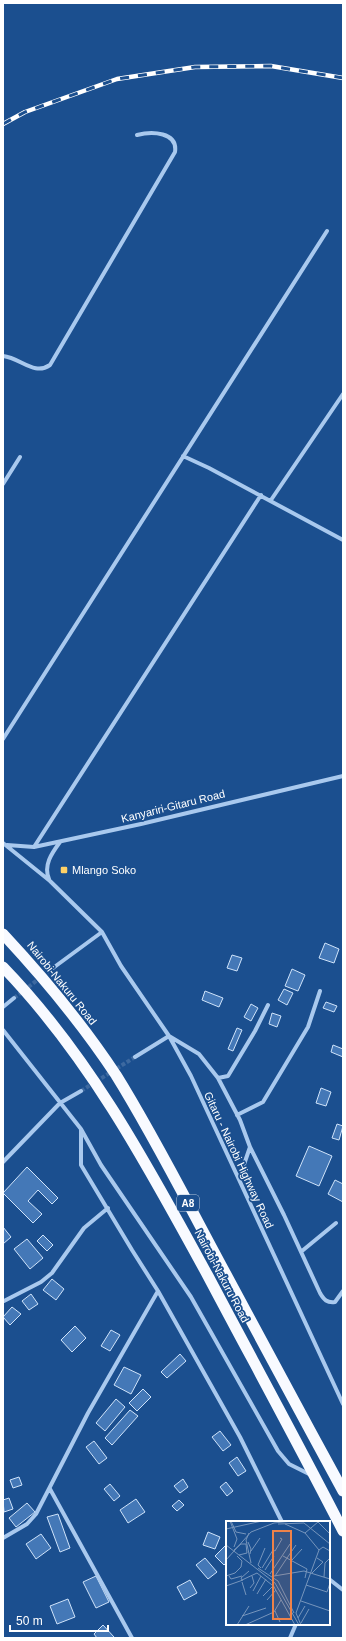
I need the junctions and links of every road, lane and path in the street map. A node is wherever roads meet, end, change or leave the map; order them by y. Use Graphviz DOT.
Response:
graph roads {
  1 [pos="138,135"];
  2 [pos="327,231"];
  3 [pos="3,356"];
  4 [pos="343,394"];
  5 [pos="183,456"];
  6 [pos="20,457"];
  7 [pos="3,484"];
  8 [pos="261,495"];
  9 [pos="272,500"];
  10 [pos="343,540"];
  11 [pos="3,739"];
  12 [pos="343,776"];
  13 [pos="61,842"];
  14 [pos="5,844"];
  15 [pos="34,847"];
  16 [pos="50,881"];
  17 [pos="102,932"];
  18 [pos="3,934"];
  19 [pos="3,967"];
  20 [pos="53,968"];
  21 [pos="320,991"];
  22 [pos="14,998"];
  23 [pos="268,1006"];
  24 [pos="3,1007"];
  25 [pos="3,1030"];
  26 [pos="168,1036"];
  27 [pos="135,1057"];
  28 [pos="218,1078"];
  29 [pos="81,1091"];
  30 [pos="60,1103"];
  31 [pos="237,1115"];
  32 [pos="81,1129"];
  33 [pos="250,1147"];
  34 [pos="3,1162"];
  35 [pos="239,1179"];
  36 [pos="108,1208"];
  37 [pos="336,1223"];
  38 [pos="302,1251"];
  39 [pos="158,1291"];
  40 [pos="343,1291"];
  41 [pos="4,1301"];
  42 [pos="343,1404"];
  43 [pos="315,1477"];
  44 [pos="50,1489"];
  45 [pos="343,1491"];
  46 [pos="282,1521"];
  47 [pos="343,1531"];
  48 [pos="3,1538"];
  49 [pos="330,1580"];
  50 [pos="343,1590"];
  51 [pos="296,1625"];
  52 [pos="132,1638"];
  53 [pos="290,1638"];
  1 -- 3 [label="street"];
  2 -- 5 [label="street"];
  4 -- 9 [label="street"];
  5 -- 8 [label="street"];
  5 -- 11 [label="street"];
  6 -- 7 [label="street"];
  8 -- 9 [label="street"];
  8 -- 15 [label="street"];
  9 -- 10 [label="street"];
  12 -- 13 [label="street, Kanyariri-Gitaru Road"];
  13 -- 15 [label="street, Kanyariri-Gitaru Road"];
  13 -- 16 [label="street"];
  14 -- 15 [label="street, Kanyariri-Gitaru Road"];
  14 -- 16 [label="street, Gitaru - Nairobi Highway Road"];
  16 -- 17 [label="street, Gitaru - Nairobi Highway Road"];
  17 -- 20 [label="street"];
  17 -- 26 [label="street, Gitaru - Nairobi Highway Road"];
  18 -- 45 [label="highway, Nairobi-Nakuru Road / A8"];
  19 -- 43 [label="highway, Nairobi-Nakuru Road / A8"];
  21 -- 31 [label="street"];
  22 -- 24 [label="street"];
  23 -- 28 [label="street"];
  25 -- 30 [label="street"];
  26 -- 27 [label="street"];
  26 -- 28 [label="street"];
  26 -- 35 [label="street, Gitaru - Nairobi Highway Road"];
  28 -- 31 [label="street"];
  29 -- 30 [label="street"];
  30 -- 32 [label="street"];
  30 -- 34 [label="street"];
  31 -- 33 [label="street"];
  32 -- 36 [label="street"];
  32 -- 43 [label="street"];
  33 -- 35 [label="street"];
  33 -- 38 [label="street"];
  35 -- 42 [label="street, Gitaru - Nairobi Highway Road"];
  36 -- 39 [label="street"];
  36 -- 41 [label="street"];
  37 -- 38 [label="street"];
  38 -- 40 [label="street"];
  39 -- 44 [label="street"];
  39 -- 46 [label="street"];
  43 -- 47 [label="highway, Nairobi-Nakuru Road / A8"];
  44 -- 48 [label="street"];
  44 -- 52 [label="street"];
  49 -- 50 [label="street"];
  51 -- 53 [label="street"];
}
